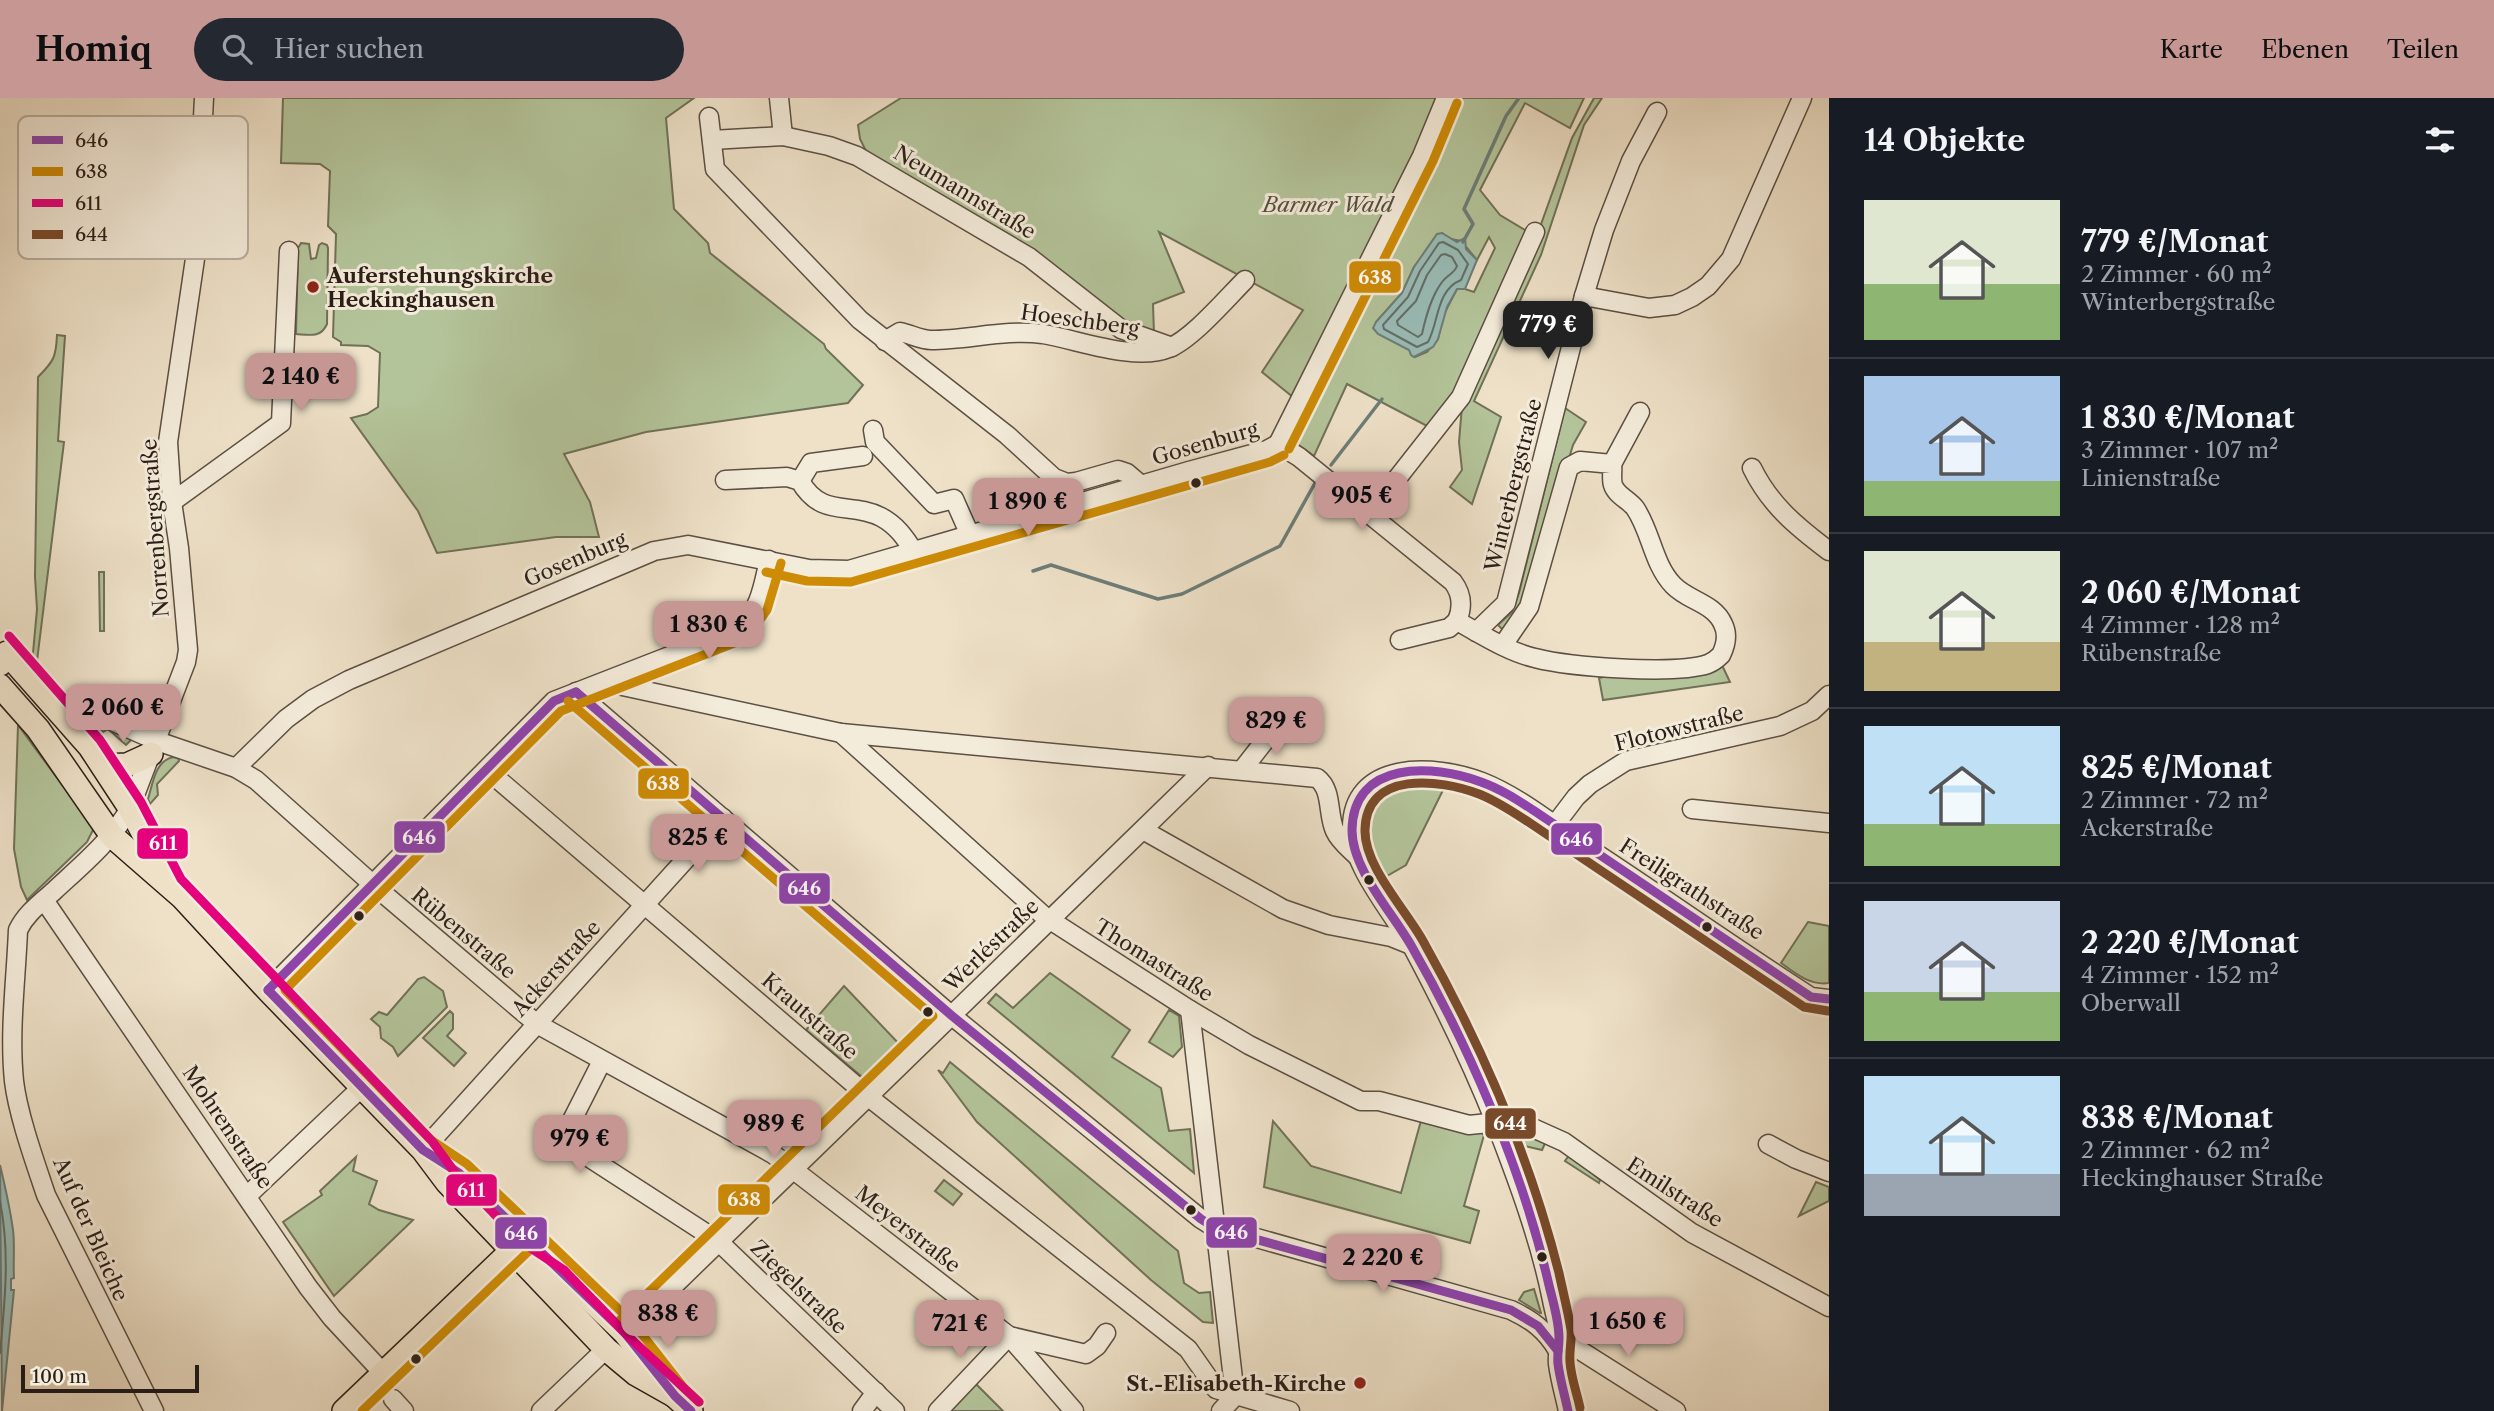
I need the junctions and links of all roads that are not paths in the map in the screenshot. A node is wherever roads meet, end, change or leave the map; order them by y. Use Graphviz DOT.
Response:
graph roads {
  1 [pos="204,98"];
  2 [pos="779,98"];
  3 [pos="1446,98"];
  4 [pos="1802,98"];
  5 [pos="1657,112"];
  6 [pos="203,116"];
  7 [pos="709,117"];
  8 [pos="783,136"];
  9 [pos="712,140"];
  10 [pos="1535,232"];
  11 [pos="289,251"];
  12 [pos="195,259"];
  13 [pos="1244,280"];
  14 [pos="1584,296"];
  15 [pos="886,341"];
  16 [pos="1172,347"];
  17 [pos="1640,412"];
  18 [pos="873,430"];
  19 [pos="1278,444"];
  20 [pos="863,456"];
  21 [pos="1612,464"];
  22 [pos="1752,468"];
  23 [pos="725,480"];
  24 [pos="800,481"];
  25 [pos="1141,485"];
  26 [pos="172,502"];
  27 [pos="1370,513"];
  28 [pos="970,534"];
  29 [pos="1829,551"];
  30 [pos="914,552"];
  31 [pos="769,560"];
  32 [pos="1457,621"];
  33 [pos="1476,632"];
  34 [pos="1399,640"];
  35 [pos="1503,645"];
  36 [pos="2,654"];
  37 [pos="604,682"];
  38 [pos="0,685"];
  39 [pos="576,692"];
  40 [pos="1829,695"];
  41 [pos="78,706"];
  42 [pos="1281,720"];
  43 [pos="841,733"];
  44 [pos="154,748"];
  45 [pos="103,766"];
  46 [pos="1208,766"];
  47 [pos="236,768"];
  48 [pos="487,770"];
  49 [pos="1242,770"];
  50 [pos="130,808"];
  51 [pos="1692,809"];
  52 [pos="723,818"];
  53 [pos="1829,823"];
  54 [pos="1554,826"];
  55 [pos="1143,830"];
  56 [pos="112,836"];
  57 [pos="1358,857"];
  58 [pos="372,883"];
  59 [pos="171,886"];
  60 [pos="44,900"];
  61 [pos="643,904"];
  62 [pos="1051,920"];
  63 [pos="18,930"];
  64 [pos="1411,945"];
  65 [pos="268,990"];
  66 [pos="1829,999"];
  67 [pos="1190,1010"];
  68 [pos="951,1015"];
  69 [pos="537,1024"];
  70 [pos="602,1061"];
  71 [pos="362,1087"];
  72 [pos="867,1095"];
  73 [pos="1496,1123"];
  74 [pos="1768,1144"];
  75 [pos="423,1150"];
  76 [pos="793,1169"];
  77 [pos="1829,1172"];
  78 [pos="247,1196"];
  79 [pos="1215,1228"];
  80 [pos="718,1241"];
  81 [pos="519,1243"];
  82 [pos="1829,1307"];
  83 [pos="625,1333"];
  84 [pos="1106,1333"];
  85 [pos="1009,1336"];
  86 [pos="1558,1344"];
  87 [pos="606,1349"];
  88 [pos="383,1373"];
  89 [pos="876,1392"];
  90 [pos="1235,1396"];
  91 [pos="683,1404"];
  92 [pos="154,1411"];
  93 [pos="344,1411"];
  94 [pos="541,1411"];
  95 [pos="862,1411"];
  96 [pos="895,1411"];
  97 [pos="939,1411"];
  98 [pos="1074,1411"];
  99 [pos="1221,1411"];
  100 [pos="1290,1411"];
  101 [pos="1568,1411"];
  102 [pos="1676,1411"];
  1 -- 6 [label="street, Norrenbergstraße"];
  2 -- 8 [label="street"];
  3 -- 19 [label="street"];
  4 -- 14 [label="street"];
  5 -- 14 [label="street, Winterbergstraße"];
  7 -- 9 [label="street"];
  8 -- 9 [label="street, Neumannstraße"];
  8 -- 16 [label="street, Neumannstraße"];
  9 -- 15 [label="street"];
  10 -- 27 [label="street"];
  11 -- 26 [label="street"];
  12 -- 26 [label="street, Norrenbergstraße"];
  13 -- 16 [label="street"];
  14 -- 33 [label="street, Winterbergstraße"];
  15 -- 16 [label="street, Hoeschberg"];
  15 -- 25 [label="street"];
  17 -- 21 [label="street"];
  18 -- 28 [label="street"];
  19 -- 25 [label="street, Gosenburg"];
  19 -- 27 [label="street, Gosenburg"];
  20 -- 24 [label="street"];
  21 -- 35 [label="street"];
  21 -- 35 [label="street"];
  22 -- 29 [label="street"];
  23 -- 24 [label="street"];
  24 -- 30 [label="street"];
  25 -- 28 [label="street, Gosenburg"];
  26 -- 44 [label="street, Norrenbergstraße"];
  27 -- 32 [label="street, Gosenburg"];
  28 -- 30 [label="street, Gosenburg"];
  30 -- 31 [label="street, Gosenburg"];
  31 -- 37 [label="street"];
  31 -- 47 [label="street, Gosenburg"];
  32 -- 33 [label="street"];
  32 -- 34 [label="street"];
  33 -- 35 [label="street"];
  36 -- 45 [label="main road"];
  37 -- 39 [label="street"];
  37 -- 43 [label="street"];
  38 -- 56 [label="main road"];
  39 -- 48 [label="street"];
  39 -- 52 [label="street"];
  40 -- 54 [label="street, Flotowstraße"];
  41 -- 44 [label="street, Rübenstraße"];
  42 -- 49 [label="street"];
  43 -- 46 [label="street"];
  43 -- 62 [label="street, Thomastraße"];
  44 -- 45 [label="main road"];
  44 -- 47 [label="street, Rübenstraße"];
  44 -- 50 [label="street, Norrenbergstraße"];
  45 -- 50 [label="main road"];
  46 -- 49 [label="street"];
  46 -- 55 [label="street, Werléstraße"];
  47 -- 58 [label="street, Rübenstraße"];
  48 -- 58 [label="street"];
  48 -- 61 [label="street, Krautstraße"];
  49 -- 57 [label="street"];
  50 -- 56 [label="street, Norrenbergstraße"];
  50 -- 59 [label="main road"];
  51 -- 53 [label="street"];
  52 -- 61 [label="street, Ackerstraße"];
  52 -- 68 [label="street"];
  54 -- 57 [label="street, Freiligrathstraße"];
  54 -- 66 [label="street, Freiligrathstraße"];
  55 -- 62 [label="street, Werléstraße"];
  55 -- 64 [label="street"];
  56 -- 59 [label="main road"];
  56 -- 60 [label="street, Norrenbergstraße"];
  57 -- 64 [label="street, Freiligrathstraße"];
  58 -- 65 [label="street"];
  58 -- 69 [label="street, Rübenstraße"];
  59 -- 65 [label="main road"];
  60 -- 63 [label="street, Norrenbergstraße"];
  60 -- 78 [label="street, Mohrenstraße"];
  61 -- 69 [label="street, Ackerstraße"];
  61 -- 72 [label="street, Krautstraße"];
  62 -- 67 [label="street, Thomastraße"];
  62 -- 68 [label="street, Werléstraße"];
  63 -- 92 [label="street, Auf der Bleiche"];
  64 -- 73 [label="street, Freiligrathstraße"];
  65 -- 71 [label="main road"];
  67 -- 73 [label="street, Thomastraße"];
  67 -- 79 [label="street"];
  68 -- 72 [label="street, Werléstraße"];
  68 -- 79 [label="street"];
  69 -- 70 [label="street, Rübenstraße"];
  69 -- 75 [label="street, Ackerstraße"];
  70 -- 76 [label="street, Rübenstraße"];
  70 -- 80 [label="street, Ziegelstraße"];
  71 -- 75 [label="main road"];
  71 -- 78 [label="street"];
  72 -- 76 [label="street, Werléstraße"];
  72 -- 90 [label="street, Krautstraße"];
  73 -- 82 [label="street, Emilstraße"];
  73 -- 86 [label="street, Freiligrathstraße"];
  74 -- 77 [label="street"];
  75 -- 81 [label="main road"];
  76 -- 80 [label="street, Werléstraße"];
  76 -- 85 [label="street, Meyerstraße"];
  78 -- 88 [label="street, Mohrenstraße"];
  79 -- 86 [label="street"];
  79 -- 90 [label="street"];
  80 -- 83 [label="street, Werléstraße"];
  80 -- 89 [label="street, Ziegelstraße"];
  81 -- 83 [label="main road"];
  81 -- 87 [label="main road"];
  81 -- 88 [label="main road"];
  83 -- 91 [label="main road"];
  84 -- 85 [label="street, Meyerstraße"];
  85 -- 97 [label="street"];
  85 -- 98 [label="street"];
  86 -- 101 [label="street, Freiligrathstraße"];
  86 -- 102 [label="street"];
  87 -- 91 [label="main road"];
  87 -- 94 [label="street"];
  88 -- 93 [label="main road"];
  89 -- 95 [label="street"];
  89 -- 96 [label="street, Ziegelstraße"];
  90 -- 99 [label="street"];
  90 -- 100 [label="street, Krautstraße"];
}
